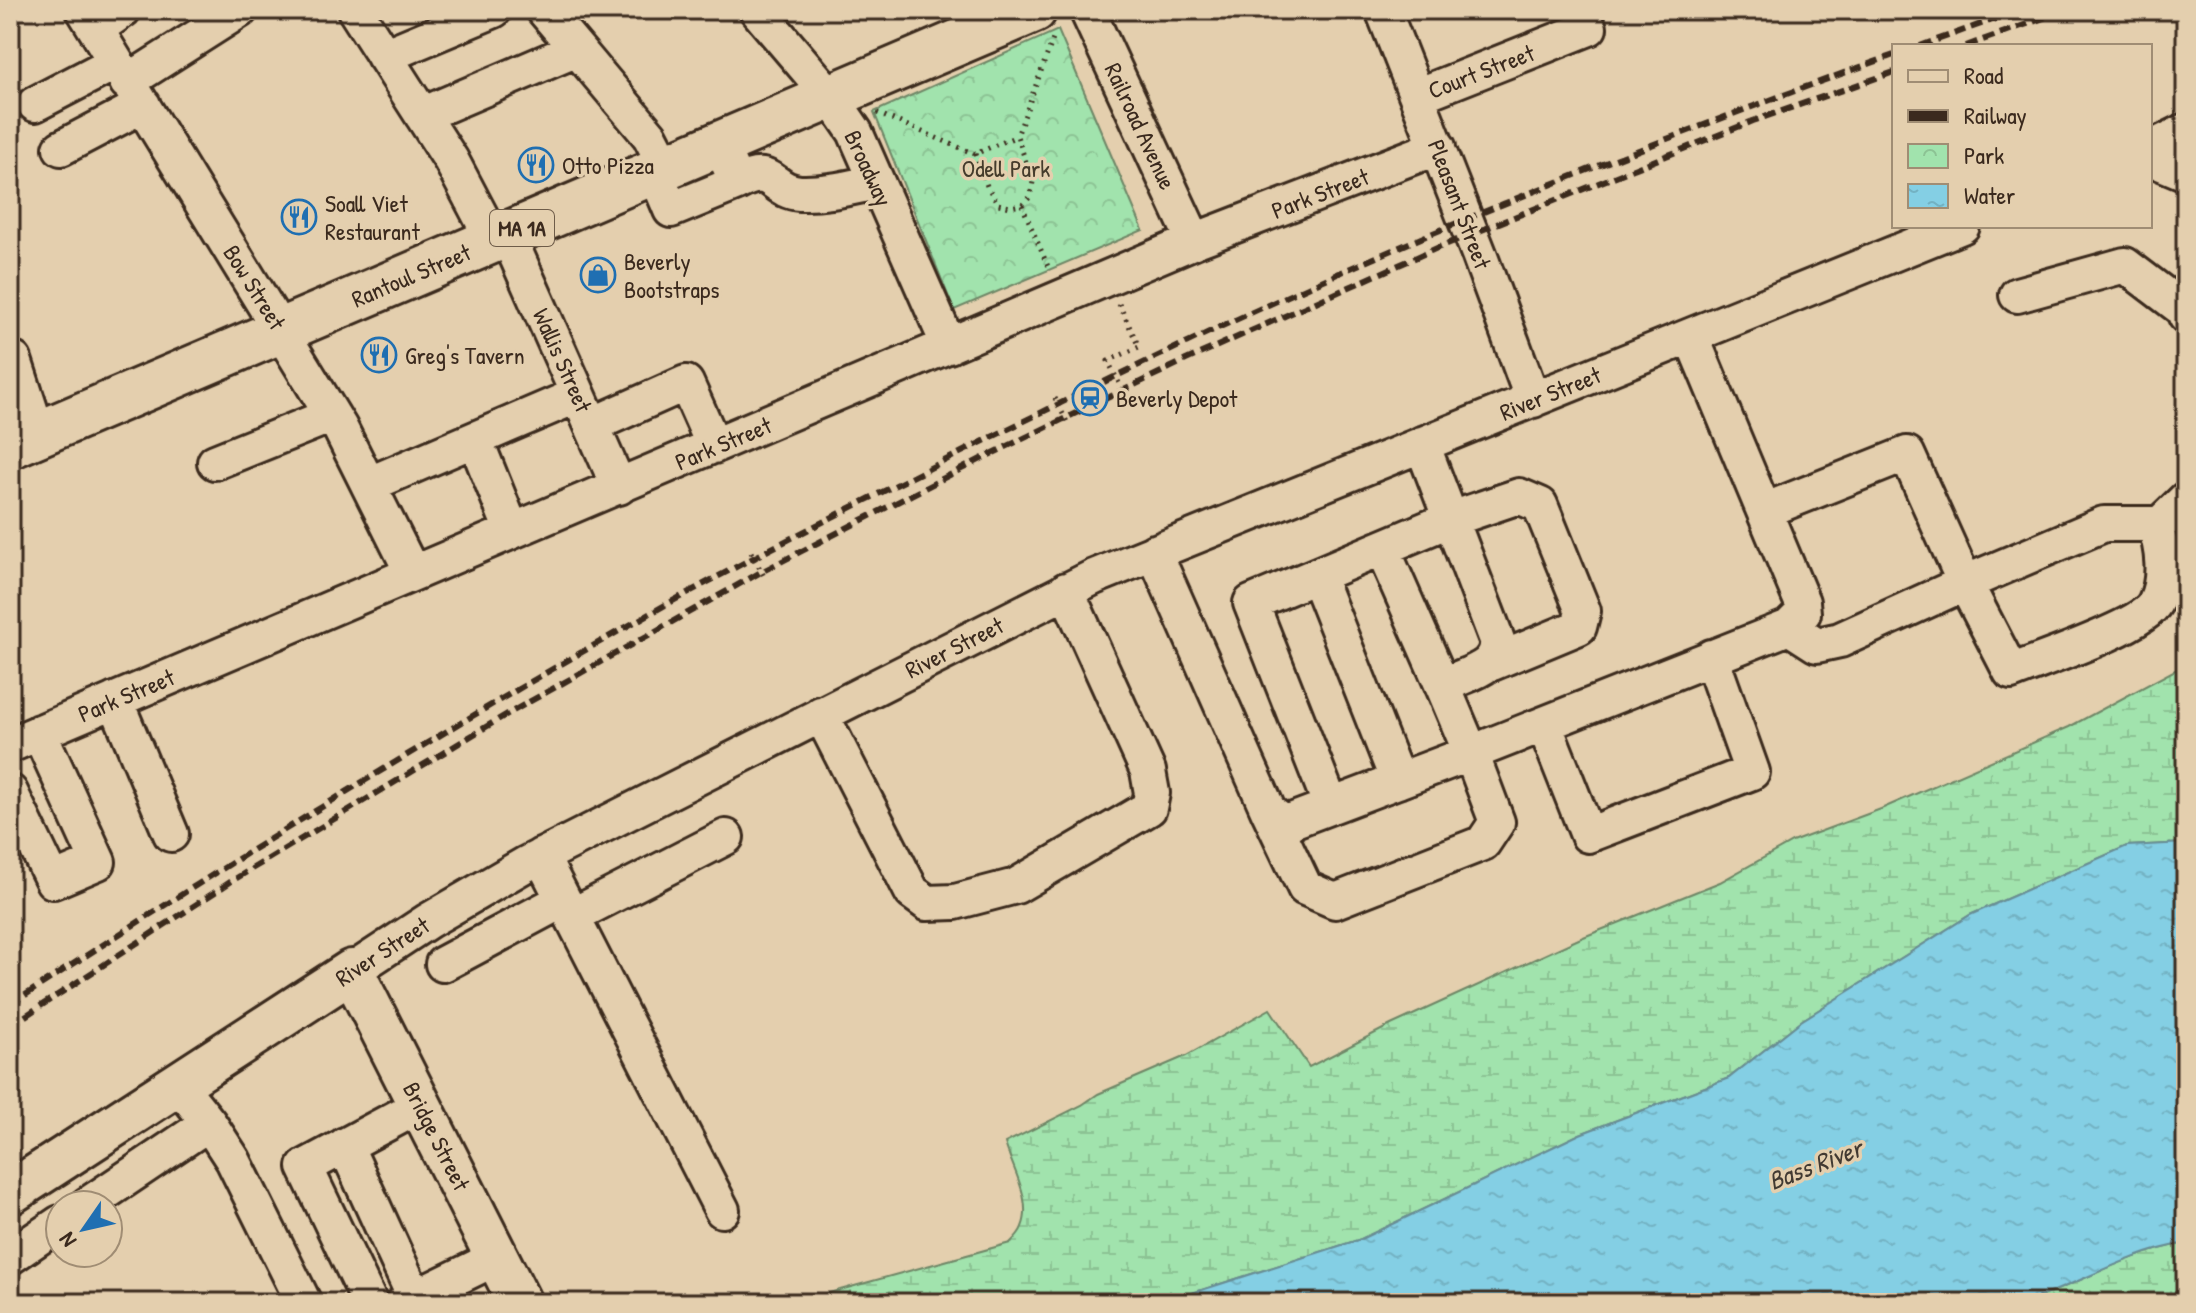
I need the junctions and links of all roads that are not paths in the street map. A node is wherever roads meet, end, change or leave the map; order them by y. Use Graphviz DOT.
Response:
graph roads {
  1 [pos="240,10"];
  2 [pos="355,10"];
  3 [pos="494,10"];
  4 [pos="544,10"];
  5 [pos="757,10"];
  6 [pos="1087,10"];
  7 [pos="1383,10"];
  8 [pos="101,16"];
  9 [pos="1044,25"];
  10 [pos="1589,28"];
  11 [pos="577,49"];
  12 [pos="384,56"];
  13 [pos="129,83"];
  14 [pos="1417,96"];
  15 [pos="831,97"];
  16 [pos="35,104"];
  17 [pos="422,115"];
  18 [pos="2186,131"];
  19 [pos="1438,147"];
  20 [pos="61,148"];
  21 [pos="2152,148"];
  22 [pos="2152,159"];
  23 [pos="728,163"];
  24 [pos="660,169"];
  25 [pos="2186,173"];
  26 [pos="877,182"];
  27 [pos="1957,228"];
  28 [pos="500,237"];
  29 [pos="1194,241"];
  30 [pos="2017,295"];
  31 [pos="2186,316"];
  32 [pos="282,330"];
  33 [pos="1691,336"];
  34 [pos="949,346"];
  35 [pos="10,361"];
  36 [pos="1533,400"];
  37 [pos="585,410"];
  38 [pos="332,415"];
  39 [pos="475,439"];
  40 [pos="24,440"];
  41 [pos="1422,444"];
  42 [pos="714,446"];
  43 [pos="215,462"];
  44 [pos="370,484"];
  45 [pos="619,487"];
  46 [pos="2186,499"];
  47 [pos="1761,505"];
  48 [pos="1451,519"];
  49 [pos="2156,528"];
  50 [pos="512,531"];
  51 [pos="1382,548"];
  52 [pos="1154,552"];
  53 [pos="412,572"];
  54 [pos="1317,576"];
  55 [pos="1965,583"];
  56 [pos="1066,590"];
  57 [pos="1789,627"];
  58 [pos="1711,657"];
  59 [pos="1492,663"];
  60 [pos="1444,689"];
  61 [pos="115,700"];
  62 [pos="821,714"];
  63 [pos="1544,724"];
  64 [pos="25,738"];
  65 [pos="1471,753"];
  66 [pos="59,775"];
  67 [pos="1398,781"];
  68 [pos="11,795"];
  69 [pos="1331,806"];
  70 [pos="1269,812"];
  71 [pos="171,834"];
  72 [pos="726,837"];
  73 [pos="541,856"];
  74 [pos="567,908"];
  75 [pos="443,964"];
  76 [pos="352,971"];
  77 [pos="178,1084"];
  78 [pos="421,1105"];
  79 [pos="209,1123"];
  80 [pos="345,1145"];
  81 [pos="111,1189"];
  82 [pos="10,1193"];
  83 [pos="722,1210"];
  84 [pos="44,1234"];
  85 [pos="10,1257"];
  86 [pos="498,1257"];
  87 [pos="426,1297"];
  88 [pos="304,1303"];
  89 [pos="370,1303"];
  90 [pos="520,1303"];
  1 -- 13 [label="street"];
  2 -- 12 [label="street, Wallis Street"];
  3 -- 12 [label="street"];
  4 -- 11 [label="street"];
  5 -- 15 [label="street, Broadway"];
  6 -- 29 [label="street, Railroad Avenue"];
  7 -- 14 [label="street, Pleasant Street"];
  8 -- 13 [label="street, Bow Street"];
  9 -- 15 [label="highway, Rantoul Street / MA 1A"];
  10 -- 14 [label="street, Court Street"];
  11 -- 17 [label="street"];
  11 -- 24 [label="street"];
  12 -- 17 [label="street, Wallis Street"];
  13 -- 16 [label="street"];
  13 -- 20 [label="street"];
  13 -- 32 [label="street, Bow Street"];
  14 -- 19 [label="street, Pleasant Street"];
  15 -- 23 [label="highway, Rantoul Street / MA 1A"];
  15 -- 26 [label="street, Broadway"];
  17 -- 28 [label="street, Wallis Street"];
  18 -- 21 [label="street"];
  19 -- 29 [label="street, Park Street"];
  19 -- 36 [label="street, Pleasant Street"];
  22 -- 25 [label="street"];
  23 -- 24 [label="highway, Rantoul Street / MA 1A"];
  23 -- 26 [label="street"];
  24 -- 28 [label="highway, Rantoul Street / MA 1A"];
  26 -- 34 [label="street, Broadway"];
  27 -- 33 [label="street, River Street"];
  28 -- 32 [label="highway, Rantoul Street / MA 1A"];
  28 -- 37 [label="street, Wallis Street"];
  29 -- 34 [label="street, Park Street"];
  30 -- 31 [label="street"];
  32 -- 38 [label="street, Bow Street"];
  32 -- 40 [label="highway, Rantoul Street / MA 1A"];
  33 -- 36 [label="street, River Street"];
  33 -- 47 [label="street"];
  34 -- 42 [label="street, Park Street"];
  35 -- 40 [label="street"];
  36 -- 41 [label="street, River Street"];
  37 -- 39 [label="street"];
  37 -- 42 [label="street"];
  37 -- 45 [label="street, Wallis Street"];
  38 -- 43 [label="street"];
  38 -- 44 [label="street, Bow Street"];
  39 -- 44 [label="street"];
  39 -- 50 [label="street"];
  41 -- 48 [label="street"];
  41 -- 52 [label="street, River Street"];
  42 -- 45 [label="street, Park Street"];
  44 -- 53 [label="street, Bow Street"];
  45 -- 50 [label="street, Park Street"];
  46 -- 49 [label="street"];
  47 -- 55 [label="street"];
  47 -- 57 [label="street"];
  48 -- 51 [label="street"];
  48 -- 59 [label="street"];
  48 -- 59 [label="street"];
  49 -- 55 [label="street"];
  49 -- 55 [label="street"];
  50 -- 53 [label="street, Park Street"];
  51 -- 54 [label="street"];
  51 -- 60 [label="street"];
  52 -- 56 [label="street, River Street"];
  52 -- 70 [label="street"];
  53 -- 61 [label="street, Park Street"];
  54 -- 67 [label="street"];
  54 -- 69 [label="street"];
  55 -- 57 [label="street"];
  56 -- 62 [label="street, River Street"];
  56 -- 62 [label="street"];
  57 -- 58 [label="street"];
  58 -- 63 [label="street"];
  58 -- 63 [label="street"];
  59 -- 60 [label="street"];
  60 -- 65 [label="street"];
  61 -- 64 [label="street, Park Street"];
  61 -- 71 [label="street"];
  62 -- 73 [label="street, River Street"];
  63 -- 65 [label="street"];
  64 -- 66 [label="street"];
  65 -- 67 [label="street"];
  65 -- 70 [label="street"];
  66 -- 68 [label="street"];
  66 -- 68 [label="street"];
  67 -- 69 [label="street"];
  69 -- 70 [label="street"];
  72 -- 74 [label="street"];
  73 -- 74 [label="street"];
  73 -- 76 [label="street, River Street"];
  74 -- 75 [label="street"];
  74 -- 83 [label="street"];
  76 -- 77 [label="main road, River Street"];
  76 -- 78 [label="main road, Bridge Street"];
  77 -- 79 [label="street"];
  77 -- 82 [label="main road, River Street"];
  78 -- 80 [label="street"];
  78 -- 86 [label="main road, Bridge Street"];
  79 -- 81 [label="street"];
  79 -- 88 [label="street"];
  80 -- 87 [label="street"];
  80 -- 89 [label="street"];
  84 -- 85 [label="street"];
  86 -- 87 [label="street"];
  86 -- 90 [label="main road, Bridge Street"];
}
